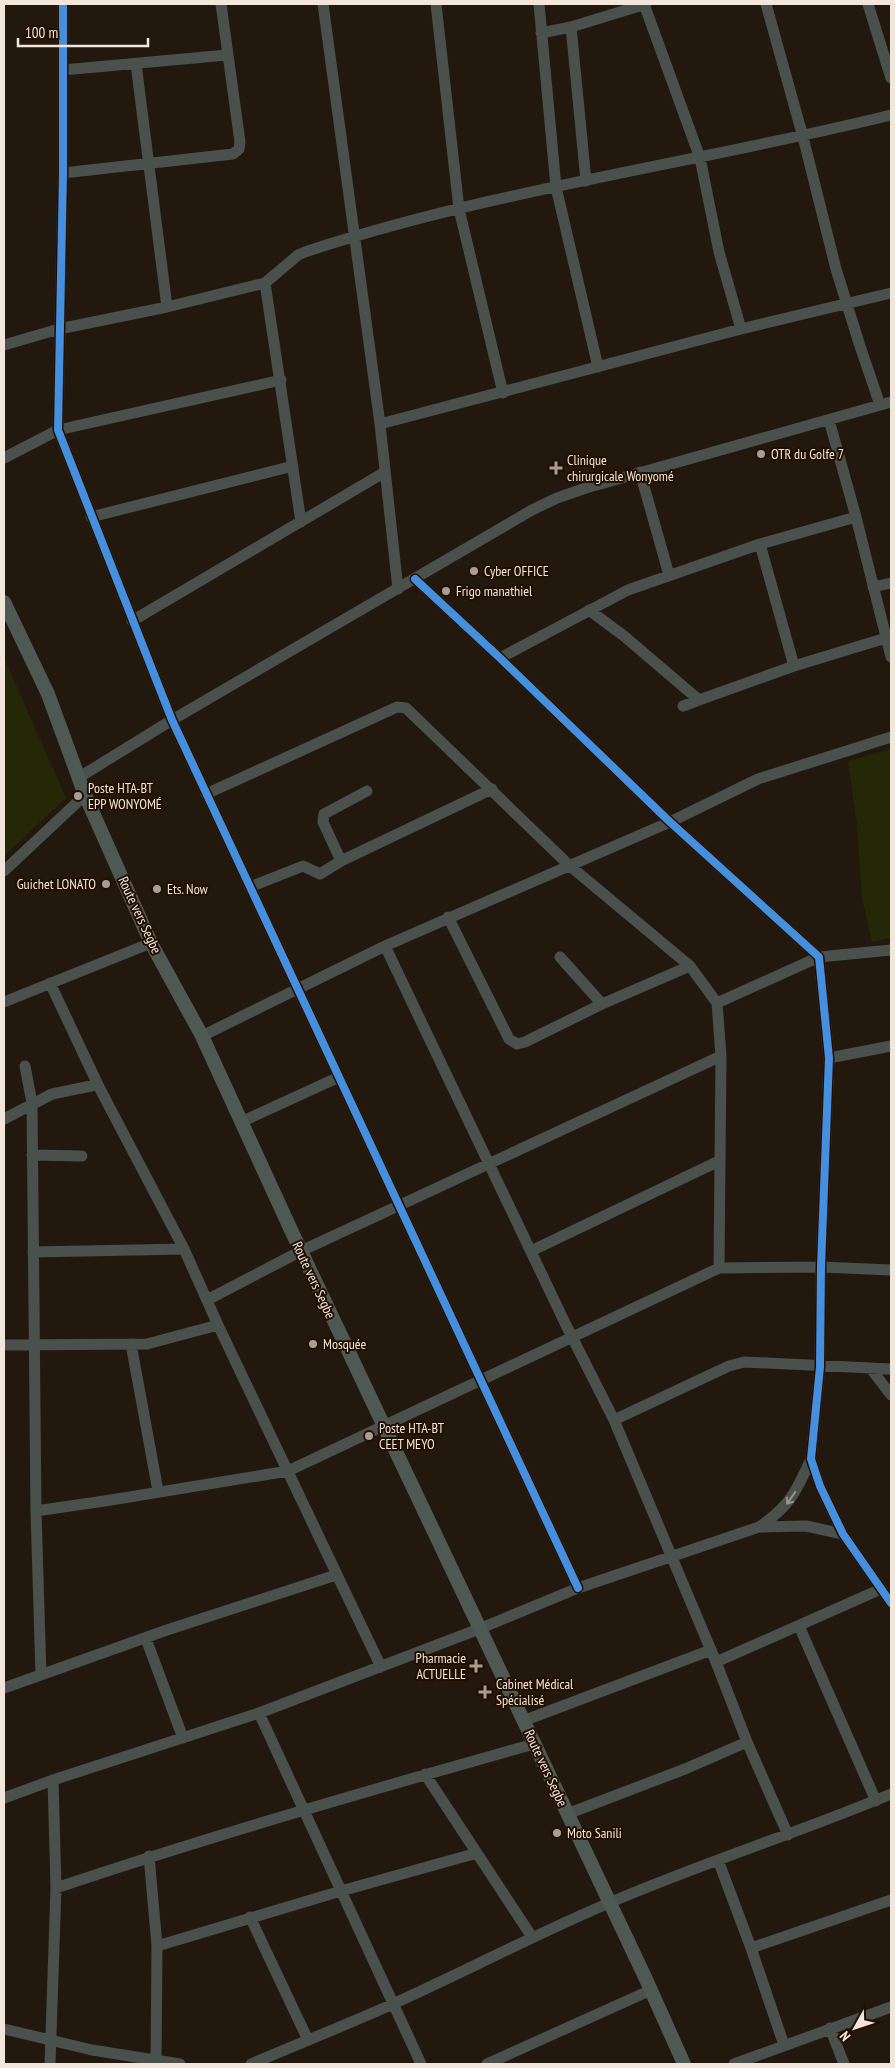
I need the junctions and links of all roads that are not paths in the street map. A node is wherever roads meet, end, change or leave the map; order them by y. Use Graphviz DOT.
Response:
graph roads {
  1 [pos="62,4"];
  2 [pos="221,4"];
  3 [pos="324,4"];
  4 [pos="436,4"];
  5 [pos="540,4"];
  6 [pos="645,4"];
  7 [pos="766,4"];
  8 [pos="868,4"];
  9 [pos="571,27"];
  10 [pos="541,33"];
  11 [pos="227,55"];
  12 [pos="136,64"];
  13 [pos="63,70"];
  14 [pos="891,78"];
  15 [pos="891,115"];
  16 [pos="803,137"];
  17 [pos="700,158"];
  18 [pos="149,164"];
  19 [pos="63,174"];
  20 [pos="586,181"];
  21 [pos="556,187"];
  22 [pos="459,209"];
  23 [pos="355,236"];
  24 [pos="265,284"];
  25 [pos="891,293"];
  26 [pos="847,304"];
  27 [pos="167,307"];
  28 [pos="60,329"];
  29 [pos="741,329"];
  30 [pos="4,345"];
  31 [pos="598,367"];
  32 [pos="281,380"];
  33 [pos="503,393"];
  34 [pos="886,404"];
  35 [pos="829,420"];
  36 [pos="380,424"];
  37 [pos="58,430"];
  38 [pos="4,458"];
  39 [pos="294,466"];
  40 [pos="385,472"];
  41 [pos="640,472"];
  42 [pos="91,517"];
  43 [pos="856,517"];
  44 [pos="301,522"];
  45 [pos="760,544"];
  46 [pos="668,575"];
  47 [pos="415,579"];
  48 [pos="891,583"];
  49 [pos="873,587"];
  50 [pos="398,589"];
  51 [pos="4,602"];
  52 [pos="589,610"];
  53 [pos="132,621"];
  54 [pos="886,638"];
  55 [pos="891,657"];
  56 [pos="500,658"];
  57 [pos="794,666"];
  58 [pos="699,700"];
  59 [pos="683,706"];
  60 [pos="172,720"];
  61 [pos="891,737"];
  62 [pos="78,778"];
  63 [pos="492,789"];
  64 [pos="367,791"];
  65 [pos="206,794"];
  66 [pos="85,795"];
  67 [pos="670,822"];
  68 [pos="341,861"];
  69 [pos="570,866"];
  70 [pos="4,871"];
  71 [pos="250,887"];
  72 [pos="448,917"];
  73 [pos="152,943"];
  74 [pos="385,946"];
  75 [pos="891,950"];
  76 [pos="819,956"];
  77 [pos="560,957"];
  78 [pos="690,966"];
  79 [pos="50,983"];
  80 [pos="298,988"];
  81 [pos="4,1002"];
  82 [pos="716,1003"];
  83 [pos="602,1004"];
  84 [pos="202,1036"];
  85 [pos="891,1046"];
  86 [pos="722,1056"];
  87 [pos="829,1058"];
  88 [pos="25,1066"];
  89 [pos="339,1077"];
  90 [pos="99,1088"];
  91 [pos="32,1104"];
  92 [pos="4,1119"];
  93 [pos="241,1122"];
  94 [pos="32,1155"];
  95 [pos="82,1156"];
  96 [pos="719,1161"];
  97 [pos="490,1164"];
  98 [pos="400,1205"];
  99 [pos="184,1249"];
  100 [pos="531,1251"];
  101 [pos="34,1252"];
  102 [pos="301,1252"];
  103 [pos="822,1267"];
  104 [pos="719,1268"];
  105 [pos="891,1270"];
  106 [pos="207,1300"];
  107 [pos="218,1325"];
  108 [pos="571,1336"];
  109 [pos="34,1343"];
  110 [pos="131,1344"];
  111 [pos="4,1345"];
  112 [pos="820,1367"];
  113 [pos="871,1369"];
  114 [pos="891,1369"];
  115 [pos="481,1378"];
  116 [pos="891,1394"];
  117 [pos="614,1420"];
  118 [pos="383,1425"];
  119 [pos="812,1459"];
  120 [pos="288,1471"];
  121 [pos="158,1491"];
  122 [pos="36,1511"];
  123 [pos="759,1527"];
  124 [pos="843,1534"];
  125 [pos="671,1556"];
  126 [pos="336,1575"];
  127 [pos="578,1588"];
  128 [pos="881,1589"];
  129 [pos="891,1603"];
  130 [pos="799,1626"];
  131 [pos="479,1629"];
  132 [pos="146,1639"];
  133 [pos="711,1650"];
  134 [pos="716,1662"];
  135 [pos="380,1667"];
  136 [pos="41,1675"];
  137 [pos="4,1688"];
  138 [pos="259,1714"];
  139 [pos="523,1721"];
  140 [pos="183,1738"];
  141 [pos="746,1742"];
  142 [pos="534,1744"];
  143 [pos="426,1774"];
  144 [pos="53,1780"];
  145 [pos="891,1794"];
  146 [pos="4,1798"];
  147 [pos="876,1801"];
  148 [pos="303,1809"];
  149 [pos="567,1814"];
  150 [pos="788,1835"];
  151 [pos="477,1853"];
  152 [pos="149,1856"];
  153 [pos="718,1860"];
  154 [pos="56,1888"];
  155 [pos="341,1891"];
  156 [pos="891,1900"];
  157 [pos="610,1903"];
  158 [pos="250,1917"];
  159 [pos="532,1937"];
  160 [pos="157,1946"];
  161 [pos="751,1948"];
  162 [pos="651,1990"];
  163 [pos="394,2004"];
  164 [pos="891,2007"];
  165 [pos="830,2028"];
  166 [pos="4,2029"];
  167 [pos="308,2040"];
  168 [pos="51,2041"];
  169 [pos="784,2045"];
  170 [pos="156,2062"];
  171 [pos="50,2064"];
  172 [pos="180,2064"];
  173 [pos="251,2064"];
  174 [pos="422,2064"];
  175 [pos="487,2064"];
  176 [pos="684,2064"];
  177 [pos="734,2064"];
  178 [pos="844,2064"];
  1 -- 13 [label="street"];
  2 -- 11 [label="street"];
  3 -- 23 [label="street"];
  4 -- 22 [label="street"];
  5 -- 10 [label="street"];
  6 -- 9 [label="street"];
  6 -- 17 [label="street"];
  7 -- 16 [label="street"];
  8 -- 14 [label="street"];
  9 -- 10 [label="street"];
  9 -- 20 [label="street"];
  10 -- 21 [label="street"];
  11 -- 12 [label="street"];
  11 -- 18 [label="street"];
  12 -- 13 [label="street"];
  12 -- 18 [label="street"];
  13 -- 19 [label="street"];
  15 -- 16 [label="street"];
  16 -- 17 [label="street"];
  16 -- 26 [label="street"];
  17 -- 20 [label="street"];
  17 -- 29 [label="street"];
  18 -- 19 [label="street"];
  18 -- 27 [label="street"];
  19 -- 28 [label="street"];
  20 -- 21 [label="street"];
  21 -- 22 [label="street"];
  21 -- 31 [label="street"];
  22 -- 23 [label="street"];
  22 -- 33 [label="street"];
  23 -- 24 [label="street"];
  23 -- 36 [label="street"];
  24 -- 27 [label="street"];
  24 -- 32 [label="street"];
  25 -- 26 [label="street"];
  26 -- 29 [label="street"];
  26 -- 34 [label="street"];
  27 -- 28 [label="street"];
  28 -- 30 [label="street"];
  28 -- 37 [label="street"];
  29 -- 31 [label="street"];
  31 -- 33 [label="street"];
  32 -- 37 [label="street"];
  32 -- 39 [label="street"];
  33 -- 36 [label="street"];
  34 -- 35 [label="street"];
  35 -- 41 [label="street"];
  35 -- 43 [label="street"];
  36 -- 40 [label="street"];
  37 -- 38 [label="street"];
  37 -- 42 [label="street"];
  39 -- 42 [label="street"];
  39 -- 44 [label="street"];
  40 -- 44 [label="street"];
  40 -- 50 [label="street"];
  41 -- 46 [label="street"];
  41 -- 47 [label="street"];
  42 -- 53 [label="street"];
  43 -- 45 [label="street"];
  43 -- 49 [label="street"];
  44 -- 53 [label="street"];
  45 -- 46 [label="street"];
  45 -- 57 [label="street"];
  46 -- 52 [label="street"];
  47 -- 50 [label="street"];
  47 -- 56 [label="street"];
  48 -- 49 [label="street"];
  49 -- 54 [label="street"];
  50 -- 60 [label="street"];
  51 -- 62 [label="main road, Route vers Segbe"];
  52 -- 56 [label="street"];
  52 -- 58 [label="street"];
  53 -- 60 [label="street"];
  54 -- 55 [label="street"];
  54 -- 57 [label="street"];
  56 -- 67 [label="street"];
  57 -- 58 [label="street"];
  58 -- 59 [label="street"];
  60 -- 62 [label="street"];
  60 -- 65 [label="street"];
  61 -- 67 [label="street"];
  62 -- 66 [label="main road, Route vers Segbe"];
  63 -- 65 [label="street"];
  63 -- 68 [label="street"];
  63 -- 69 [label="street"];
  64 -- 68 [label="street"];
  65 -- 71 [label="street"];
  66 -- 70 [label="street"];
  66 -- 73 [label="main road, Route vers Segbe"];
  67 -- 69 [label="street"];
  67 -- 76 [label="street"];
  68 -- 71 [label="street"];
  69 -- 72 [label="street"];
  69 -- 78 [label="street"];
  71 -- 80 [label="street"];
  72 -- 74 [label="street"];
  72 -- 83 [label="street"];
  73 -- 79 [label="street"];
  73 -- 84 [label="main road, Route vers Segbe"];
  74 -- 80 [label="street"];
  74 -- 97 [label="street"];
  75 -- 76 [label="street"];
  76 -- 82 [label="street"];
  76 -- 87 [label="street"];
  77 -- 83 [label="street"];
  78 -- 82 [label="street"];
  78 -- 83 [label="street"];
  79 -- 81 [label="street"];
  79 -- 90 [label="street"];
  80 -- 84 [label="street"];
  80 -- 89 [label="street"];
  82 -- 86 [label="street"];
  84 -- 93 [label="main road, Route vers Segbe"];
  85 -- 87 [label="street"];
  86 -- 96 [label="street"];
  86 -- 97 [label="street"];
  87 -- 103 [label="street"];
  88 -- 91 [label="street"];
  89 -- 93 [label="street"];
  89 -- 98 [label="street"];
  90 -- 91 [label="street"];
  90 -- 99 [label="street"];
  91 -- 92 [label="street"];
  91 -- 94 [label="street"];
  93 -- 102 [label="main road, Route vers Segbe"];
  94 -- 95 [label="street"];
  94 -- 101 [label="street"];
  96 -- 100 [label="street"];
  96 -- 104 [label="street"];
  97 -- 98 [label="street"];
  97 -- 100 [label="street"];
  98 -- 102 [label="street"];
  98 -- 115 [label="street"];
  99 -- 101 [label="street"];
  99 -- 106 [label="street"];
  100 -- 108 [label="street"];
  101 -- 109 [label="street"];
  102 -- 106 [label="street"];
  102 -- 118 [label="main road, Route vers Segbe"];
  103 -- 104 [label="street"];
  103 -- 105 [label="street"];
  103 -- 112 [label="street"];
  104 -- 108 [label="street"];
  106 -- 107 [label="street"];
  107 -- 110 [label="street"];
  107 -- 120 [label="street"];
  108 -- 115 [label="street"];
  108 -- 117 [label="street"];
  109 -- 110 [label="street"];
  109 -- 111 [label="street"];
  109 -- 122 [label="street"];
  110 -- 121 [label="street"];
  112 -- 113 [label="street"];
  112 -- 117 [label="street"];
  112 -- 119 [label="street"];
  113 -- 114 [label="street"];
  113 -- 116 [label="street"];
  115 -- 118 [label="street"];
  115 -- 127 [label="street"];
  117 -- 125 [label="street"];
  118 -- 120 [label="street"];
  118 -- 131 [label="main road, Route vers Segbe"];
  119 -- 123 [label="street, one-way"];
  119 -- 124 [label="street"];
  120 -- 121 [label="street"];
  120 -- 126 [label="street"];
  121 -- 122 [label="street"];
  122 -- 136 [label="street"];
  123 -- 124 [label="street"];
  123 -- 125 [label="street"];
  124 -- 128 [label="street"];
  125 -- 127 [label="street"];
  125 -- 133 [label="street"];
  126 -- 132 [label="street"];
  126 -- 135 [label="street"];
  127 -- 131 [label="street"];
  128 -- 129 [label="street"];
  128 -- 130 [label="street"];
  130 -- 134 [label="street"];
  130 -- 147 [label="street"];
  131 -- 135 [label="street"];
  131 -- 139 [label="main road, Route vers Segbe"];
  132 -- 136 [label="street"];
  132 -- 140 [label="street"];
  133 -- 134 [label="street"];
  133 -- 139 [label="street"];
  134 -- 141 [label="street"];
  135 -- 138 [label="street"];
  136 -- 137 [label="street"];
  138 -- 140 [label="street"];
  138 -- 148 [label="street"];
  139 -- 142 [label="main road, Route vers Segbe"];
  140 -- 144 [label="street"];
  141 -- 149 [label="street"];
  141 -- 150 [label="street"];
  142 -- 143 [label="street"];
  142 -- 149 [label="main road, Route vers Segbe"];
  143 -- 148 [label="street"];
  143 -- 151 [label="street"];
  144 -- 146 [label="street"];
  144 -- 154 [label="street"];
  145 -- 147 [label="street"];
  147 -- 150 [label="street"];
  148 -- 152 [label="street"];
  148 -- 155 [label="street"];
  149 -- 157 [label="main road, Route vers Segbe"];
  150 -- 153 [label="street"];
  151 -- 155 [label="street"];
  151 -- 159 [label="street"];
  152 -- 154 [label="street"];
  152 -- 160 [label="street"];
  153 -- 157 [label="street"];
  153 -- 161 [label="street"];
  154 -- 168 [label="street"];
  155 -- 158 [label="street"];
  155 -- 163 [label="street"];
  156 -- 161 [label="street"];
  157 -- 159 [label="street"];
  157 -- 162 [label="main road, Route vers Segbe"];
  158 -- 160 [label="street"];
  158 -- 167 [label="street"];
  159 -- 163 [label="street"];
  160 -- 170 [label="street"];
  161 -- 169 [label="street"];
  162 -- 175 [label="street"];
  162 -- 176 [label="main road, Route vers Segbe"];
  163 -- 167 [label="street"];
  163 -- 174 [label="street"];
  164 -- 165 [label="street"];
  165 -- 169 [label="street"];
  165 -- 178 [label="street"];
  166 -- 168 [label="street"];
  167 -- 173 [label="street"];
  168 -- 170 [label="street"];
  168 -- 171 [label="street"];
  169 -- 177 [label="street"];
  170 -- 172 [label="street"];
}
